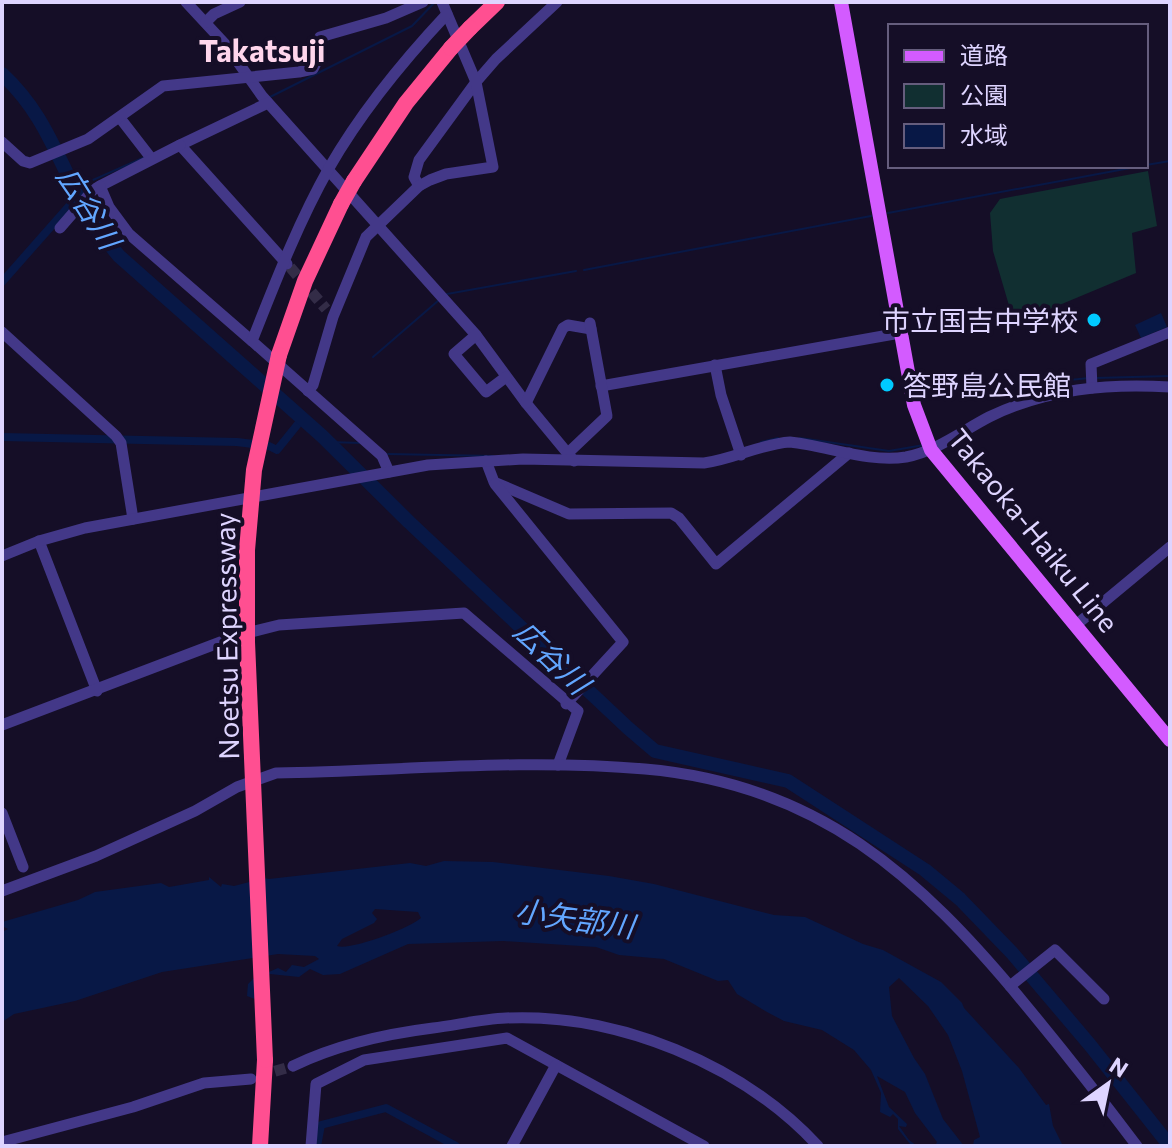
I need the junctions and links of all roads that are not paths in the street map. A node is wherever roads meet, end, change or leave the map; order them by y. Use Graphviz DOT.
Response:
graph roads {
  1 [pos="186,2"];
  2 [pos="240,2"];
  3 [pos="423,2"];
  4 [pos="497,2"];
  5 [pos="557,2"];
  6 [pos="841,2"];
  7 [pos="444,5"];
  8 [pos="206,22"];
  9 [pos="246,78"];
  10 [pos="476,82"];
  11 [pos="265,100"];
  12 [pos="120,118"];
  13 [pos="2,142"];
  14 [pos="180,145"];
  15 [pos="149,155"];
  16 [pos="328,170"];
  17 [pos="100,186"];
  18 [pos="419,186"];
  19 [pos="378,225"];
  20 [pos="60,228"];
  21 [pos="287,264"];
  22 [pos="2,332"];
  23 [pos="1170,332"];
  24 [pos="900,333"];
  25 [pos="476,335"];
  26 [pos="252,341"];
  27 [pos="715,365"];
  28 [pos="506,377"];
  29 [pos="601,386"];
  30 [pos="1170,387"];
  31 [pos="1092,388"];
  32 [pos="308,391"];
  33 [pos="526,403"];
  34 [pos="931,450"];
  35 [pos="740,451"];
  36 [pos="849,453"];
  37 [pos="571,457"];
  38 [pos="486,461"];
  39 [pos="385,473"];
  40 [pos="494,482"];
  41 [pos="133,519"];
  42 [pos="39,541"];
  43 [pos="1170,547"];
  44 [pos="2,556"];
  45 [pos="1076,625"];
  46 [pos="97,691"];
  47 [pos="566,704"];
  48 [pos="2,725"];
  49 [pos="1170,740"];
  50 [pos="558,765"];
  51 [pos="2,813"];
  52 [pos="23,867"];
  53 [pos="2,891"];
  54 [pos="1010,986"];
  55 [pos="1104,999"];
  56 [pos="556,1065"];
  57 [pos="293,1066"];
  58 [pos="251,1079"];
  59 [pos="2,1142"];
  60 [pos="260,1146"];
  61 [pos="311,1146"];
  62 [pos="512,1146"];
  63 [pos="704,1146"];
  64 [pos="818,1146"];
  65 [pos="1137,1146"];
  1 -- 8 [label="street"];
  2 -- 8 [label="street"];
  3 -- 9 [label="street"];
  4 -- 60 [label="highway, Noetsu Expressway, bridge"];
  5 -- 10 [label="street"];
  6 -- 24 [label="main road, Takaoka-Haiku Line"];
  7 -- 10 [label="street"];
  7 -- 16 [label="street"];
  8 -- 9 [label="street"];
  9 -- 11 [label="street"];
  9 -- 12 [label="street"];
  10 -- 18 [label="street"];
  10 -- 18 [label="street"];
  11 -- 14 [label="street"];
  11 -- 16 [label="street"];
  12 -- 13 [label="street"];
  12 -- 15 [label="street"];
  14 -- 15 [label="street"];
  14 -- 21 [label="street"];
  15 -- 17 [label="street"];
  16 -- 19 [label="street"];
  16 -- 21 [label="street"];
  17 -- 20 [label="street"];
  17 -- 26 [label="street"];
  18 -- 19 [label="street"];
  19 -- 25 [label="street"];
  19 -- 32 [label="street"];
  21 -- 26 [label="street"];
  22 -- 41 [label="street"];
  23 -- 31 [label="street"];
  24 -- 27 [label="street"];
  24 -- 34 [label="main road, Takaoka-Haiku Line"];
  25 -- 28 [label="street"];
  25 -- 28 [label="street"];
  26 -- 32 [label="street"];
  27 -- 29 [label="street"];
  27 -- 35 [label="street"];
  28 -- 33 [label="street"];
  29 -- 33 [label="street"];
  29 -- 37 [label="street"];
  30 -- 31 [label="street"];
  31 -- 34 [label="street"];
  32 -- 39 [label="street"];
  33 -- 37 [label="street"];
  34 -- 36 [label="street"];
  34 -- 45 [label="main road, Takaoka-Haiku Line"];
  35 -- 36 [label="street"];
  35 -- 37 [label="street"];
  36 -- 40 [label="street"];
  37 -- 38 [label="street"];
  38 -- 39 [label="street"];
  38 -- 40 [label="street"];
  39 -- 41 [label="street"];
  40 -- 47 [label="street"];
  41 -- 42 [label="street"];
  42 -- 44 [label="street"];
  42 -- 46 [label="street"];
  43 -- 45 [label="street"];
  45 -- 49 [label="main road, Takaoka-Haiku Line"];
  46 -- 47 [label="street"];
  46 -- 48 [label="street"];
  47 -- 50 [label="street"];
  50 -- 53 [label="street"];
  50 -- 54 [label="street"];
  51 -- 52 [label="street"];
  54 -- 55 [label="street"];
  54 -- 65 [label="street"];
  56 -- 61 [label="street"];
  56 -- 62 [label="street"];
  56 -- 63 [label="street"];
  57 -- 64 [label="street"];
  58 -- 59 [label="street"];
}
